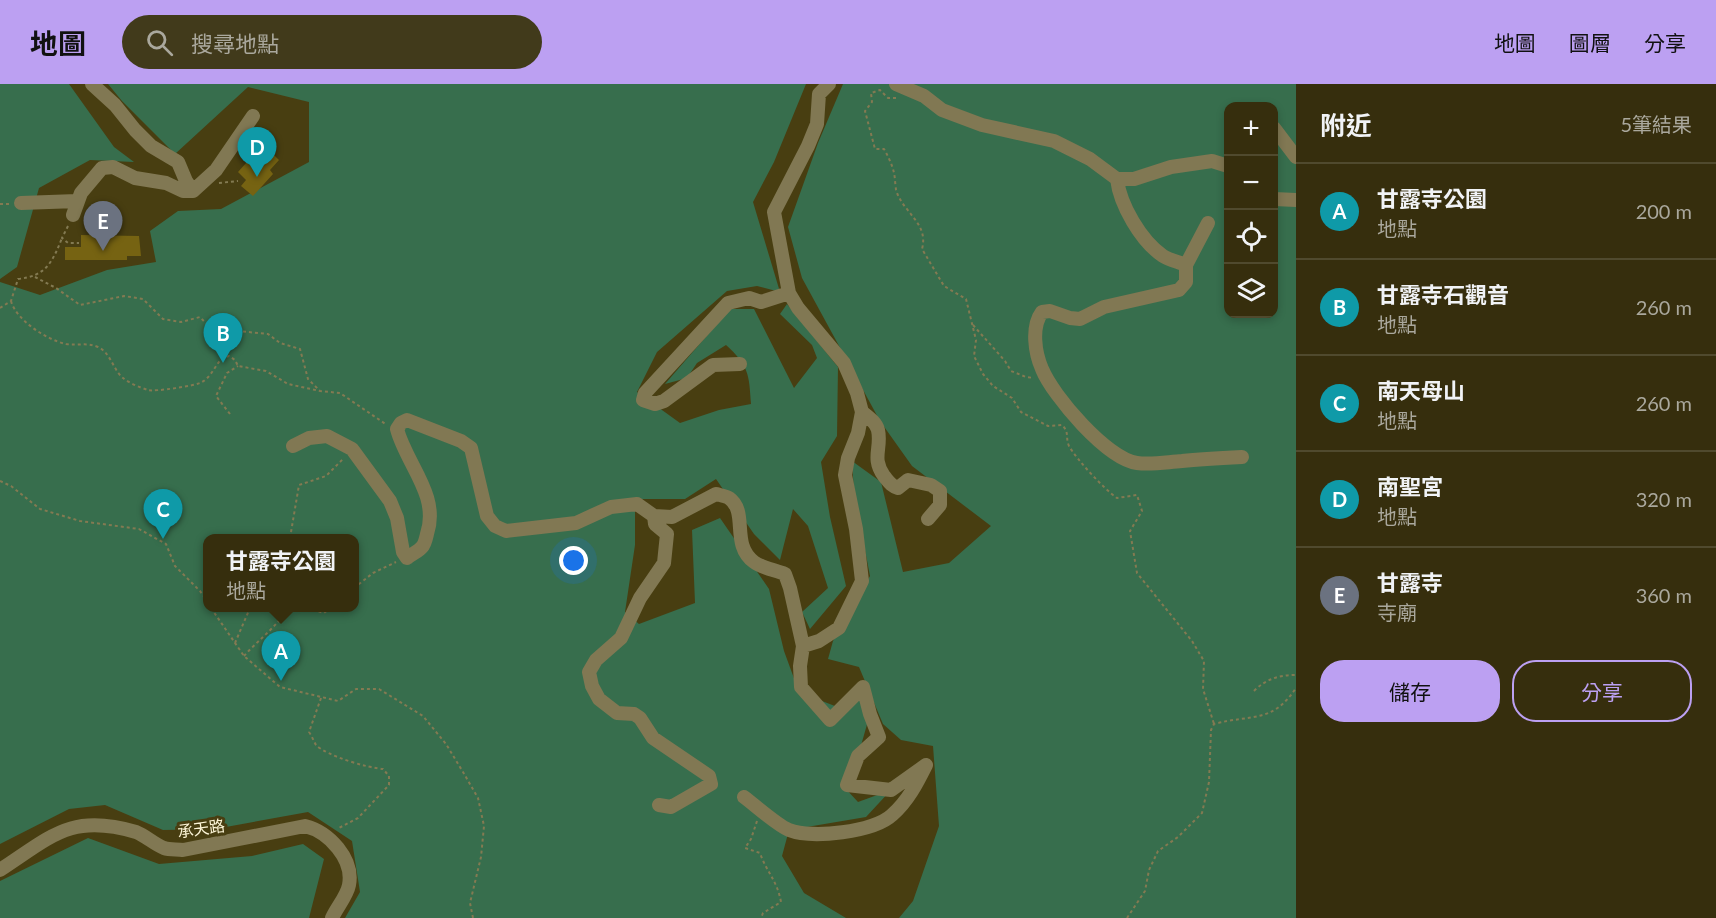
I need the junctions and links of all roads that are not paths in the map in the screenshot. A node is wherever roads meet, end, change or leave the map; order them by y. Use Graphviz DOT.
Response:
graph roads {
  1 [pos="92,84"];
  2 [pos="829,84"];
  3 [pos="896,84"];
  4 [pos="253,116"];
  5 [pos="1278,133"];
  6 [pos="1296,157"];
  7 [pos="1224,165"];
  8 [pos="1117,179"];
  9 [pos="193,191"];
  10 [pos="1278,200"];
  11 [pos="1296,200"];
  12 [pos="21,203"];
  13 [pos="1208,223"];
  14 [pos="1186,265"];
  15 [pos="789,293"];
  16 [pos="740,364"];
  17 [pos="862,412"];
  18 [pos="292,446"];
  19 [pos="1242,457"];
  20 [pos="654,516"];
  21 [pos="928,519"];
  22 [pos="803,646"];
  23 [pos="744,797"];
  24 [pos="659,805"];
  25 [pos="0,870"];
  26 [pos="332,918"];
  1 -- 9 [label="street"];
  2 -- 15 [label="street"];
  3 -- 8 [label="street"];
  4 -- 9 [label="street"];
  5 -- 6 [label="street"];
  7 -- 8 [label="street"];
  8 -- 14 [label="street"];
  9 -- 12 [label="street"];
  10 -- 11 [label="street"];
  13 -- 14 [label="street"];
  14 -- 19 [label="street"];
  15 -- 16 [label="street"];
  15 -- 17 [label="street"];
  17 -- 21 [label="street"];
  17 -- 22 [label="street"];
  18 -- 20 [label="street"];
  20 -- 22 [label="street"];
  20 -- 24 [label="street"];
  22 -- 23 [label="street"];
  25 -- 26 [label="street, 承天路"];
}
